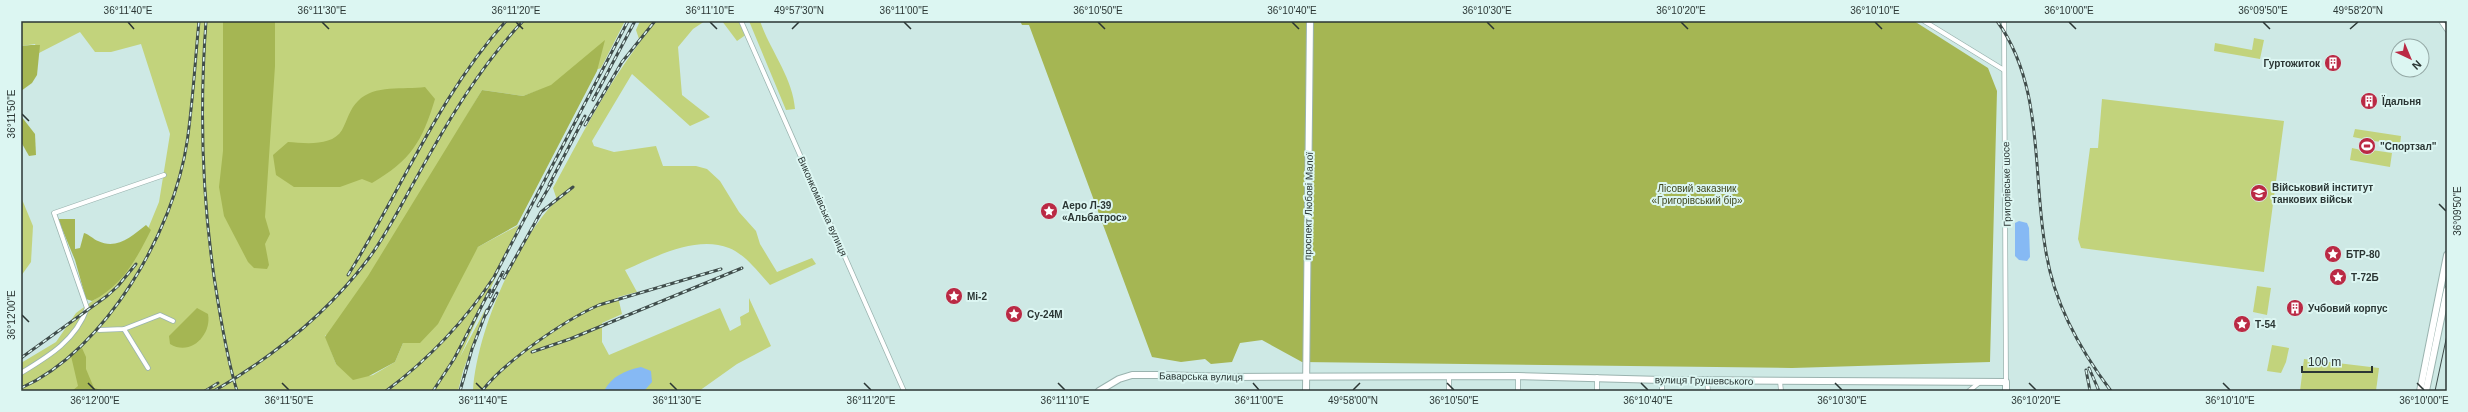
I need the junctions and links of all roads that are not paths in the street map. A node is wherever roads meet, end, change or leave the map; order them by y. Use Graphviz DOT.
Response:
graph roads {
  1 [pos="741,21"];
  2 [pos="1310,21"];
  3 [pos="1924,21"];
  4 [pos="2004,21"];
  5 [pos="2441,21"];
  6 [pos="2447,30"];
  7 [pos="2004,70"];
  8 [pos="164,175"];
  9 [pos="2447,255"];
  10 [pos="2447,290"];
  11 [pos="173,321"];
  12 [pos="124,329"];
  13 [pos="99,330"];
  14 [pos="148,368"];
  15 [pos="21,373"];
  16 [pos="1306,376"];
  17 [pos="1449,376"];
  18 [pos="1518,376"];
  19 [pos="1597,377"];
  20 [pos="1707,379"];
  21 [pos="1662,380"];
  22 [pos="1780,381"];
  23 [pos="1980,382"];
  24 [pos="2006,382"];
  25 [pos="904,391"];
  26 [pos="1099,391"];
  27 [pos="1306,391"];
  28 [pos="1449,391"];
  29 [pos="1518,391"];
  30 [pos="1597,391"];
  31 [pos="1662,391"];
  32 [pos="1708,391"];
  33 [pos="1781,391"];
  34 [pos="1969,391"];
  35 [pos="2006,391"];
  36 [pos="2420,391"];
  37 [pos="2426,391"];
  1 -- 25 [label="street, Виконкомівська вулиця"];
  2 -- 16 [label="street, проспект Любові Малої"];
  3 -- 7 [label="street"];
  4 -- 7 [label="street, Григорівське шосе"];
  5 -- 6 [label="street"];
  7 -- 24 [label="street, Григорівське шосе"];
  8 -- 15 [label="street"];
  9 -- 36 [label="street"];
  10 -- 37 [label="street"];
  11 -- 12 [label="street"];
  12 -- 13 [label="street"];
  12 -- 14 [label="street"];
  16 -- 17 [label="street, вулиця Грушевського"];
  16 -- 26 [label="street, Баварська вулиця"];
  16 -- 27 [label="street, проспект Любові Малої"];
  17 -- 18 [label="street, вулиця Грушевського"];
  17 -- 28 [label="street"];
  18 -- 19 [label="street, вулиця Грушевського"];
  18 -- 29 [label="street"];
  19 -- 21 [label="street, вулиця Грушевського"];
  19 -- 30 [label="street"];
  20 -- 21 [label="street, вулиця Грушевського"];
  20 -- 22 [label="street, вулиця Грушевського"];
  20 -- 32 [label="street"];
  21 -- 31 [label="street"];
  22 -- 23 [label="street, вулиця Грушевського"];
  22 -- 33 [label="street"];
  23 -- 24 [label="street, вулиця Грушевського"];
  23 -- 34 [label="street"];
  24 -- 35 [label="street, Григорівське шосе"];
}
